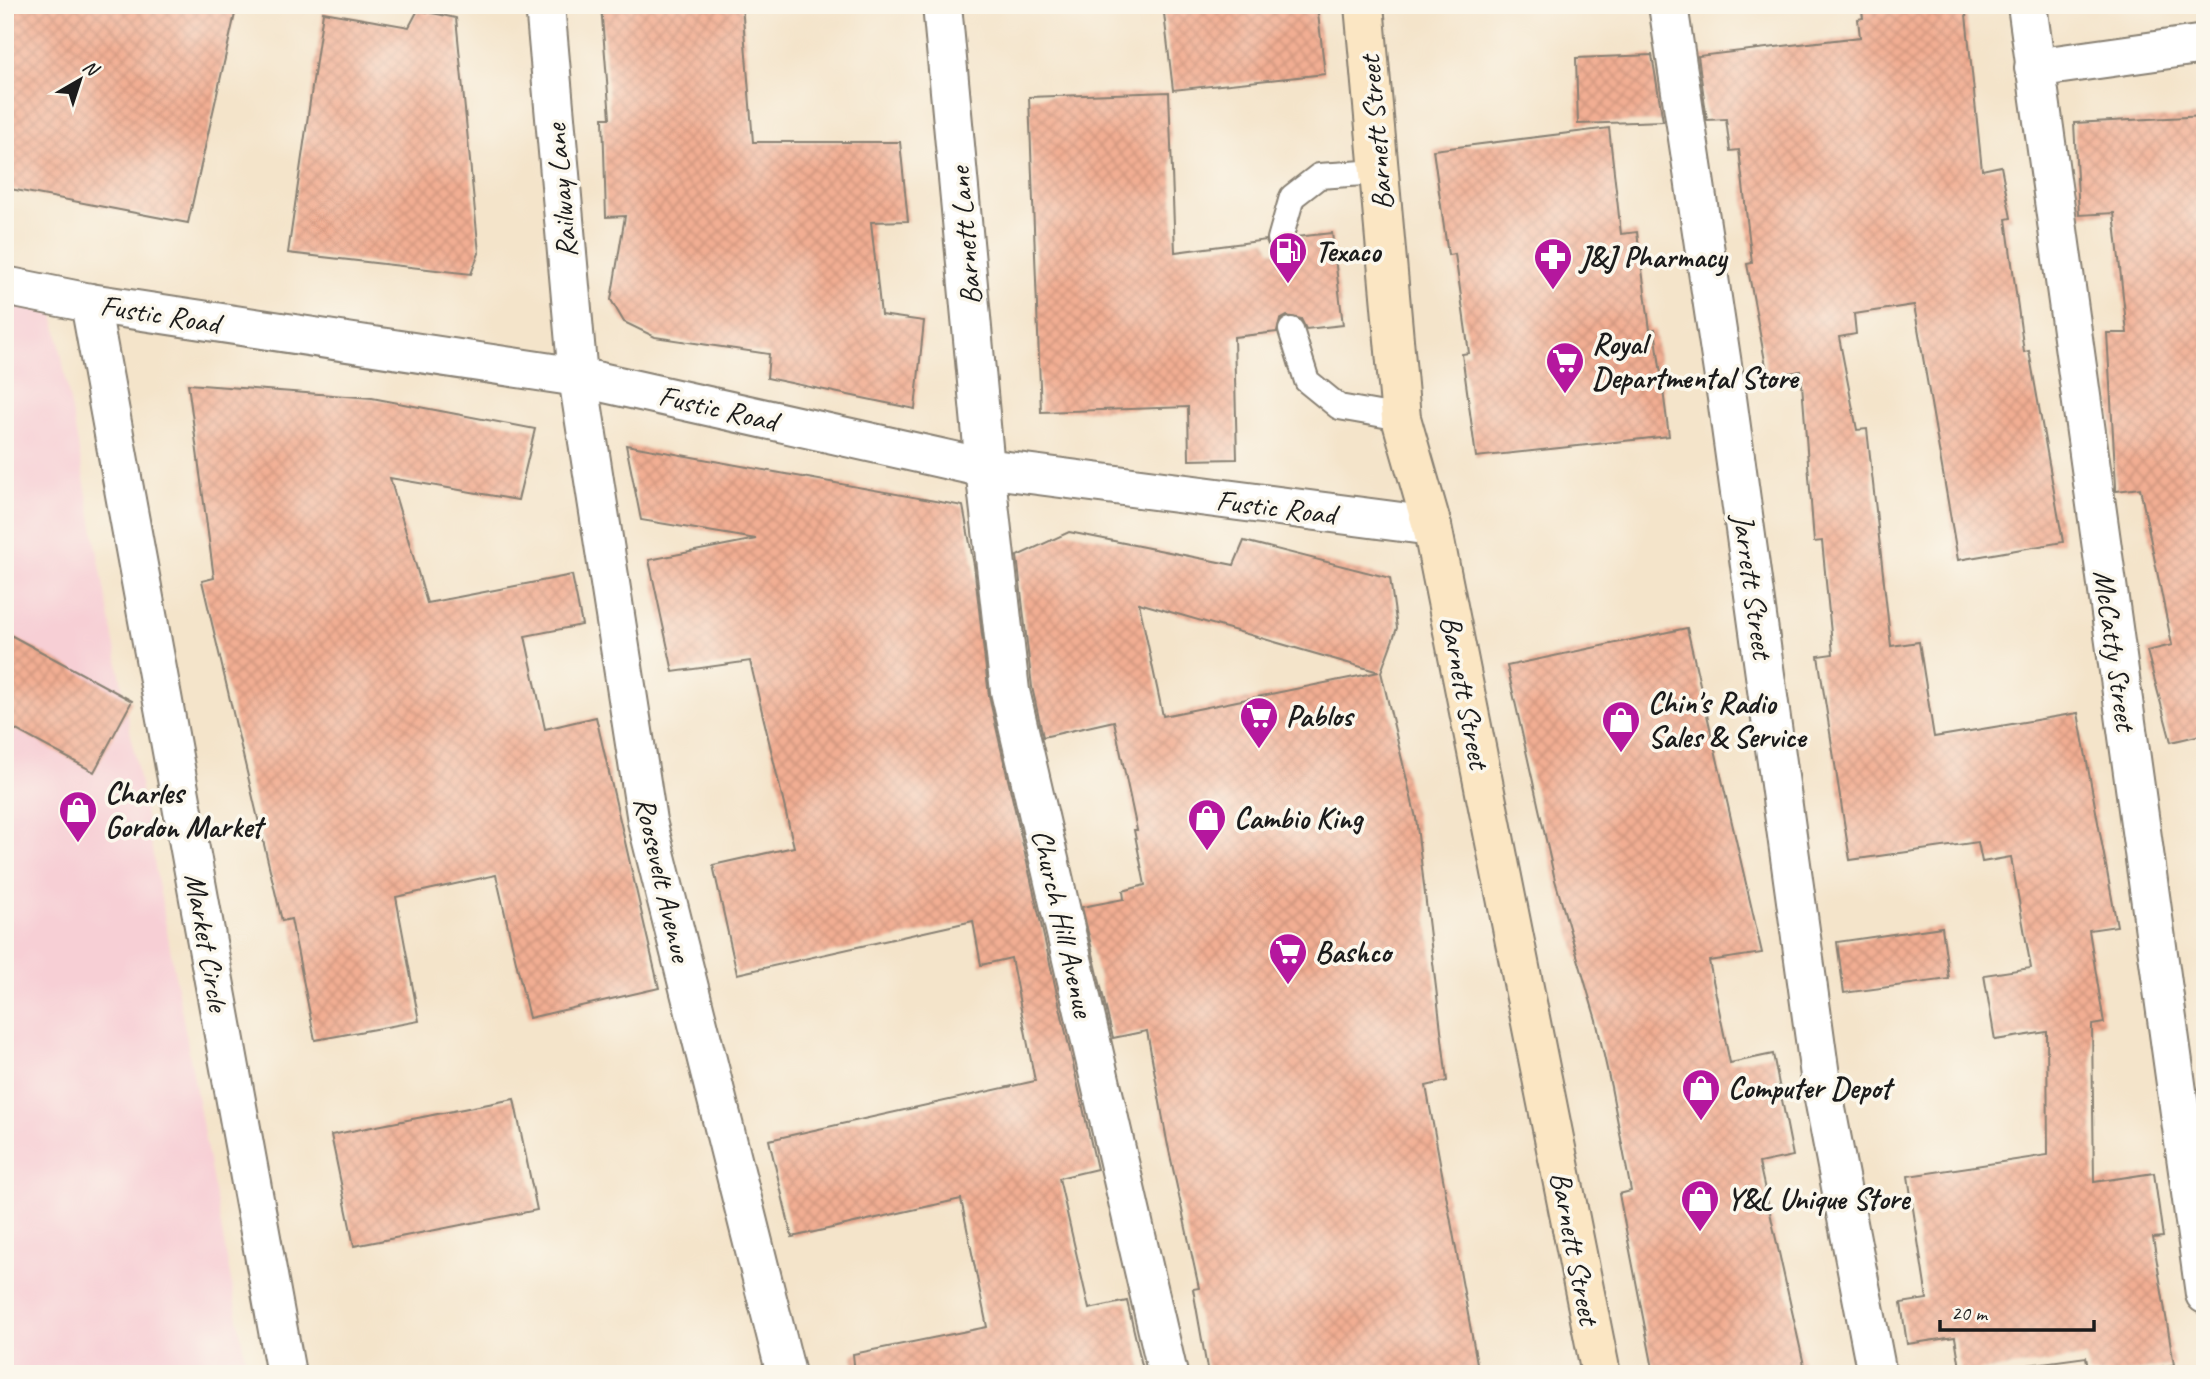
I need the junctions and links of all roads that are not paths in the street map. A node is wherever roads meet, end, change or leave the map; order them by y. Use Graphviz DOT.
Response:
graph roads {
  1 [pos="545,5"];
  2 [pos="942,5"];
  3 [pos="1364,5"];
  4 [pos="1668,5"];
  5 [pos="2027,5"];
  6 [pos="2205,44"];
  7 [pos="2034,68"];
  8 [pos="1379,172"];
  9 [pos="1280,239"];
  10 [pos="5,286"];
  11 [pos="90,303"];
  12 [pos="1291,330"];
  13 [pos="578,377"];
  14 [pos="1401,418"];
  15 [pos="985,468"];
  16 [pos="1432,526"];
  17 [pos="2205,1294"];
  18 [pos="286,1374"];
  19 [pos="786,1374"];
  20 [pos="1168,1374"];
  21 [pos="1601,1374"];
  22 [pos="1877,1374"];
  1 -- 13 [label="street, Railway Lane"];
  2 -- 15 [label="street, Barnett Lane"];
  3 -- 8 [label="main road, Barnett Street"];
  4 -- 22 [label="street, Jarrett Street"];
  5 -- 7 [label="street, McCatty Street"];
  6 -- 7 [label="street"];
  7 -- 17 [label="street, McCatty Street"];
  8 -- 9 [label="lane"];
  8 -- 14 [label="main road, Barnett Street"];
  10 -- 11 [label="street, Fustic Road"];
  11 -- 13 [label="street, Fustic Road"];
  11 -- 18 [label="street, Market Circle"];
  12 -- 14 [label="lane"];
  13 -- 15 [label="street, Fustic Road"];
  13 -- 19 [label="street, Roosevelt Avenue"];
  14 -- 16 [label="main road, Barnett Street"];
  15 -- 16 [label="street, Fustic Road"];
  15 -- 20 [label="street, Church Hill Avenue"];
  16 -- 21 [label="main road, Barnett Street"];
}
